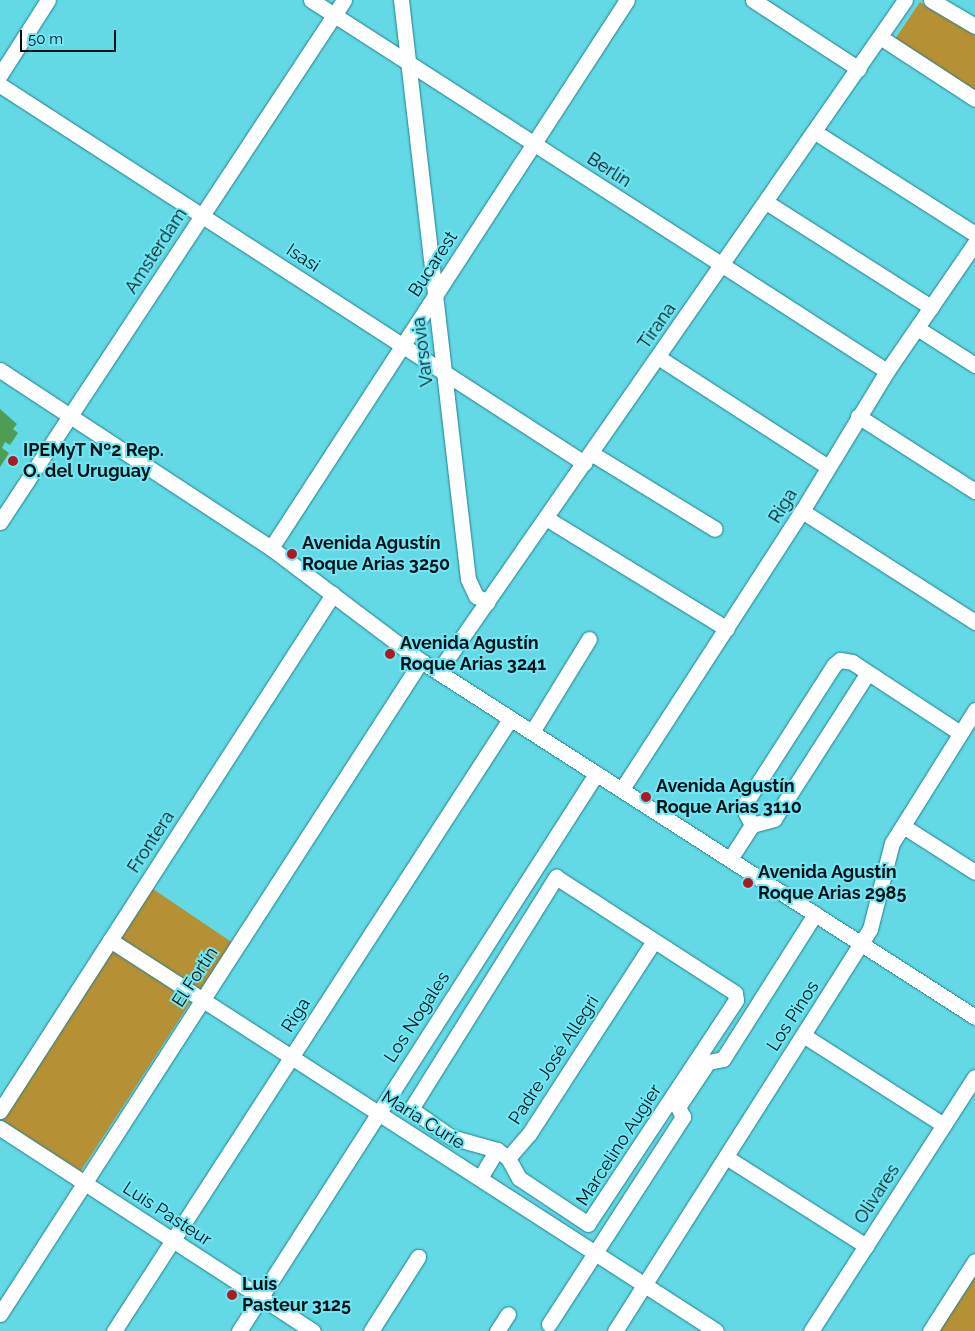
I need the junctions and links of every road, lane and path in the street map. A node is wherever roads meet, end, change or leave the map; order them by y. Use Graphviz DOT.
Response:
graph roads {
  1 [pos="48,0"];
  2 [pos="310,0"];
  3 [pos="344,0"];
  4 [pos="401,0"];
  5 [pos="627,0"];
  6 [pos="753,0"];
  7 [pos="905,0"];
  8 [pos="931,0"];
  9 [pos="334,15"];
  10 [pos="975,26"];
  11 [pos="880,37"];
  12 [pos="409,63"];
  13 [pos="859,69"];
  14 [pos="0,75"];
  15 [pos="0,85"];
  16 [pos="975,99"];
  17 [pos="816,132"];
  18 [pos="533,144"];
  19 [pos="766,202"];
  20 [pos="202,215"];
  21 [pos="975,234"];
  22 [pos="975,243"];
  23 [pos="722,265"];
  24 [pos="436,295"];
  25 [pos="931,307"];
  26 [pos="918,328"];
  27 [pos="403,345"];
  28 [pos="658,357"];
  29 [pos="975,365"];
  30 [pos="0,370"];
  31 [pos="887,371"];
  32 [pos="445,372"];
  33 [pos="70,416"];
  34 [pos="858,416"];
  35 [pos="588,458"];
  36 [pos="828,467"];
  37 [pos="975,491"];
  38 [pos="802,511"];
  39 [pos="546,518"];
  40 [pos="0,522"];
  41 [pos="715,529"];
  42 [pos="271,548"];
  43 [pos="332,594"];
  44 [pos="487,602"];
  45 [pos="975,622"];
  46 [pos="728,629"];
  47 [pos="590,639"];
  48 [pos="421,661"];
  49 [pos="438,672"];
  50 [pos="867,674"];
  51 [pos="975,710"];
  52 [pos="510,719"];
  53 [pos="532,732"];
  54 [pos="960,733"];
  55 [pos="596,774"];
  56 [pos="622,789"];
  57 [pos="752,825"];
  58 [pos="903,826"];
  59 [pos="730,859"];
  60 [pos="975,872"];
  61 [pos="815,914"];
  62 [pos="110,940"];
  63 [pos="654,941"];
  64 [pos="862,944"];
  65 [pos="203,1000"];
  66 [pos="975,1017"];
  67 [pos="804,1035"];
  68 [pos="292,1057"];
  69 [pos="975,1077"];
  70 [pos="0,1111"];
  71 [pos="378,1113"];
  72 [pos="944,1125"];
  73 [pos="0,1128"];
  74 [pos="503,1154"];
  75 [pos="726,1157"];
  76 [pos="480,1178"];
  77 [pos="85,1183"];
  78 [pos="173,1240"];
  79 [pos="866,1246"];
  80 [pos="595,1253"];
  81 [pos="418,1257"];
  82 [pos="975,1262"];
  83 [pos="644,1285"];
  84 [pos="261,1297"];
  85 [pos="0,1314"];
  86 [pos="508,1314"];
  87 [pos="549,1324"];
  88 [pos="114,1331"];
  89 [pos="239,1331"];
  90 [pos="313,1331"];
  91 [pos="370,1331"];
  92 [pos="497,1331"];
  93 [pos="615,1331"];
  94 [pos="716,1331"];
  95 [pos="811,1331"];
  96 [pos="930,1331"];
  1 -- 14 [label="street"];
  2 -- 9 [label="street, Berlín"];
  3 -- 9 [label="street, Amsterdam"];
  4 -- 12 [label="street, Varsovia"];
  5 -- 18 [label="street, Bucarest"];
  6 -- 13 [label="street"];
  7 -- 11 [label="street, Tirana"];
  8 -- 10 [label="street"];
  9 -- 12 [label="street, Berlín"];
  9 -- 20 [label="street, Amsterdam"];
  11 -- 13 [label="street, Tirana"];
  11 -- 16 [label="street"];
  12 -- 18 [label="street, Berlín"];
  12 -- 24 [label="street, Varsovia"];
  13 -- 17 [label="street, Tirana"];
  15 -- 20 [label="street, Isasi"];
  17 -- 19 [label="street, Tirana"];
  17 -- 21 [label="street"];
  18 -- 23 [label="street, Berlín"];
  18 -- 24 [label="street, Bucarest"];
  19 -- 23 [label="street, Tirana"];
  19 -- 25 [label="street"];
  20 -- 27 [label="street, Isasi"];
  20 -- 33 [label="street, Amsterdam"];
  22 -- 25 [label="street, Riga"];
  23 -- 28 [label="street, Tirana"];
  23 -- 31 [label="street, Berlín"];
  24 -- 27 [label="street, Bucarest"];
  24 -- 32 [label="street, Varsovia"];
  25 -- 26 [label="street, Riga"];
  26 -- 29 [label="street"];
  26 -- 31 [label="street, Riga"];
  27 -- 32 [label="street, Isasi"];
  27 -- 42 [label="street, Bucarest"];
  28 -- 35 [label="street, Tirana"];
  28 -- 36 [label="street"];
  30 -- 33 [label="street"];
  31 -- 34 [label="street, Riga"];
  32 -- 35 [label="street, Isasi"];
  32 -- 44 [label="street, Varsovia"];
  33 -- 40 [label="street, Amsterdam"];
  33 -- 42 [label="street"];
  34 -- 36 [label="street, Riga"];
  34 -- 37 [label="street"];
  35 -- 39 [label="street, Tirana"];
  35 -- 41 [label="street, Isasi"];
  36 -- 38 [label="street, Riga"];
  38 -- 45 [label="street"];
  38 -- 46 [label="street, Riga"];
  39 -- 44 [label="street, Tirana"];
  39 -- 46 [label="street"];
  42 -- 43 [label="street"];
  43 -- 48 [label="street"];
  43 -- 62 [label="street, Frontera"];
  44 -- 49 [label="street, Tirana"];
  46 -- 56 [label="street, Riga"];
  47 -- 53 [label="street"];
  48 -- 49 [label="street"];
  48 -- 65 [label="street, El Fortín"];
  49 -- 52 [label="street"];
  50 -- 54 [label="street"];
  50 -- 57 [label="street"];
  50 -- 57 [label="street"];
  51 -- 54 [label="street, Los Pinos"];
  52 -- 53 [label="street"];
  52 -- 68 [label="street, Riga"];
  53 -- 55 [label="street"];
  54 -- 58 [label="street, Los Pinos"];
  55 -- 56 [label="street"];
  55 -- 71 [label="street, Los Nogales"];
  56 -- 59 [label="street"];
  57 -- 59 [label="street"];
  58 -- 60 [label="street"];
  58 -- 64 [label="street, Los Pinos"];
  59 -- 61 [label="street"];
  61 -- 64 [label="street"];
  61 -- 80 [label="street"];
  62 -- 65 [label="street, Maria Curie"];
  62 -- 70 [label="street, Frontera"];
  63 -- 74 [label="street, Padre José Allegri"];
  63 -- 74 [label="street, Marcelino Augier"];
  63 -- 74 [label="street"];
  64 -- 66 [label="street"];
  64 -- 67 [label="street, Los Pinos"];
  65 -- 68 [label="street, Maria Curie"];
  65 -- 77 [label="street, El Fortín"];
  67 -- 72 [label="street"];
  67 -- 75 [label="street, Los Pinos"];
  68 -- 71 [label="street, Maria Curie"];
  68 -- 78 [label="street, Riga"];
  69 -- 72 [label="street, Olivares"];
  71 -- 76 [label="street, Maria Curie"];
  71 -- 84 [label="street, Los Nogales"];
  72 -- 79 [label="street, Olivares"];
  73 -- 77 [label="street, Luis Pasteur"];
  74 -- 76 [label="street, Padre José Allegri"];
  75 -- 79 [label="street"];
  75 -- 83 [label="street, Los Pinos"];
  76 -- 80 [label="street, Maria Curie"];
  77 -- 78 [label="street, Luis Pasteur"];
  77 -- 85 [label="street, El Fortín"];
  78 -- 84 [label="street, Luis Pasteur"];
  78 -- 88 [label="street, Riga"];
  79 -- 95 [label="street, Olivares"];
  80 -- 83 [label="street, Maria Curie"];
  80 -- 87 [label="street"];
  81 -- 91 [label="street"];
  82 -- 96 [label="street"];
  83 -- 93 [label="street, Los Pinos"];
  83 -- 94 [label="street, Maria Curie"];
  84 -- 89 [label="street, Los Nogales"];
  84 -- 90 [label="street, Luis Pasteur"];
  86 -- 92 [label="street"];
}
